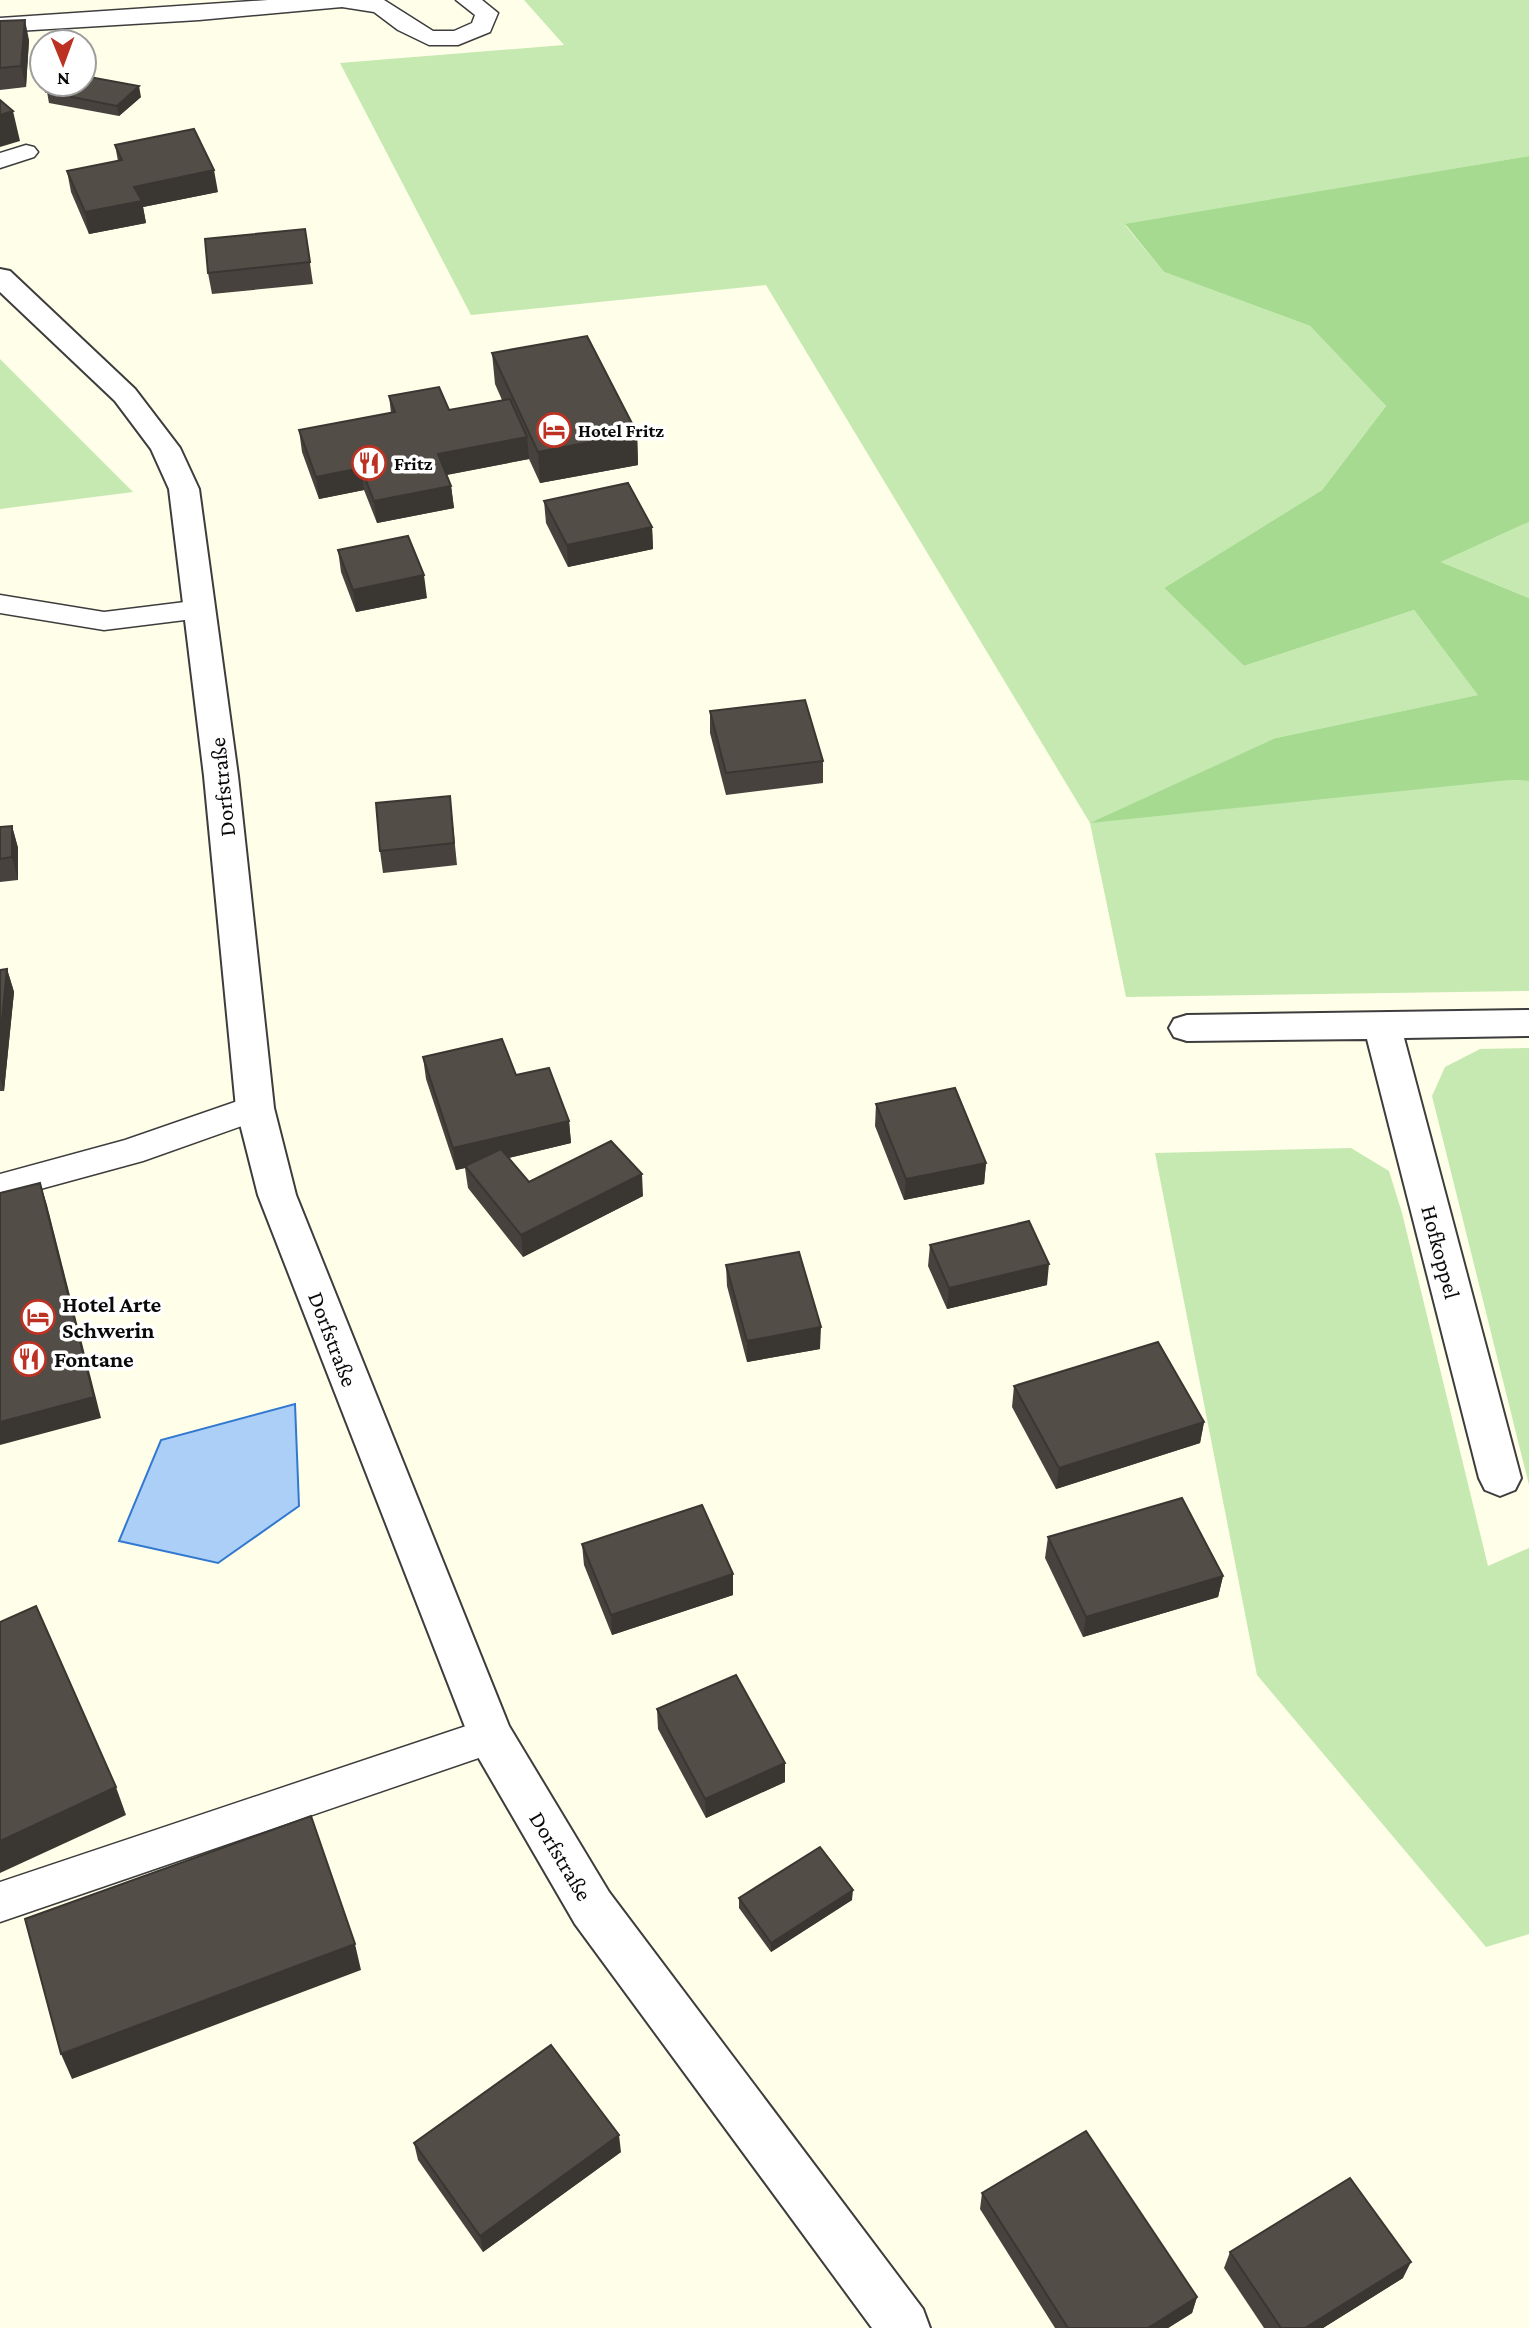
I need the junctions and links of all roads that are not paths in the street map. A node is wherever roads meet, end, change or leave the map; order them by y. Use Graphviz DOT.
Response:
graph roads {
  1 [pos="342,0"];
  2 [pos="467,0"];
  3 [pos="0,25"];
  4 [pos="26,152"];
  5 [pos="0,161"];
  6 [pos="0,277"];
  7 [pos="0,604"];
  8 [pos="201,609"];
  9 [pos="1529,1023"];
  10 [pos="1382,1026"];
  11 [pos="1187,1028"];
  12 [pos="255,1108"];
  13 [pos="0,1188"];
  14 [pos="1500,1478"];
  15 [pos="490,1736"];
  16 [pos="0,1902"];
  17 [pos="904,2328"];
  1 -- 2 [label="lane"];
  1 -- 3 [label="lane"];
  4 -- 5 [label="lane"];
  6 -- 8 [label="street, Dorfstraße"];
  7 -- 8 [label="lane"];
  8 -- 12 [label="street, Dorfstraße"];
  9 -- 10 [label="street"];
  10 -- 11 [label="street"];
  10 -- 14 [label="street, Hofkoppel"];
  12 -- 13 [label="lane"];
  12 -- 15 [label="street, Dorfstraße"];
  15 -- 16 [label="lane"];
  15 -- 17 [label="street, Dorfstraße"];
}
